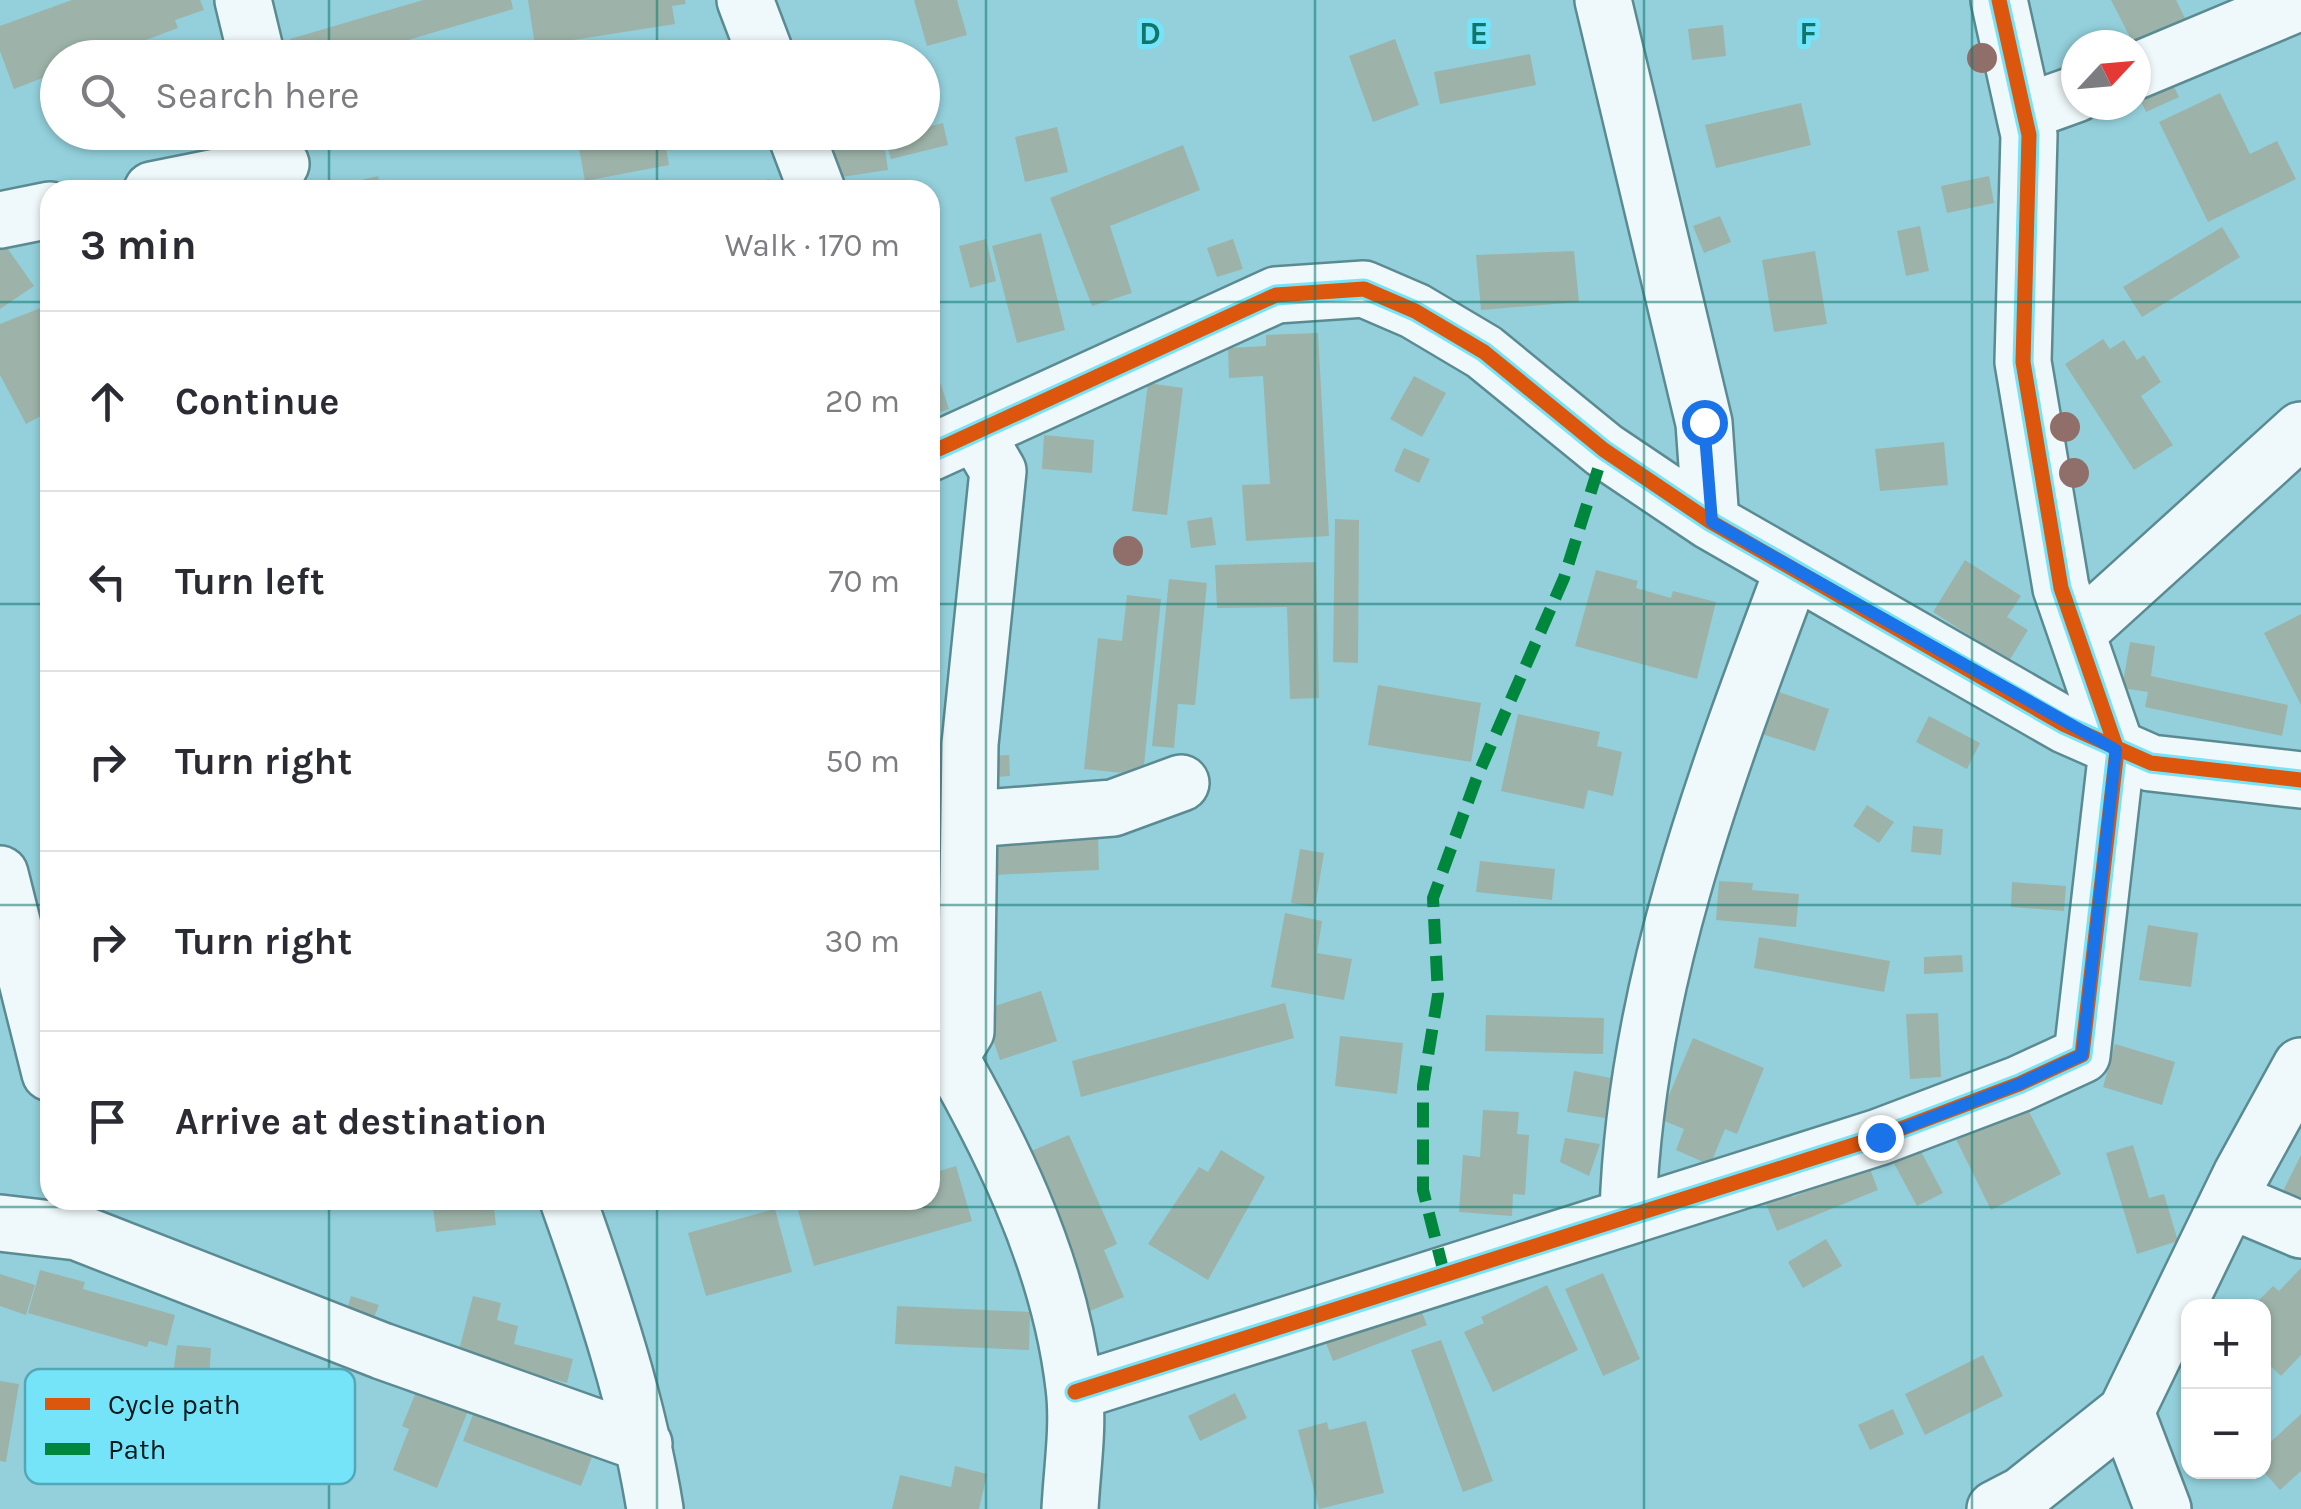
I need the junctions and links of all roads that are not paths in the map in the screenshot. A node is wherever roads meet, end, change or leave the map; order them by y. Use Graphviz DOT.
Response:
graph roads {
  1 [pos="243,0"];
  2 [pos="745,0"];
  3 [pos="1603,0"];
  4 [pos="1999,0"];
  5 [pos="2301,2"];
  6 [pos="253,40"];
  7 [pos="760,40"];
  8 [pos="2151,65"];
  9 [pos="2061,99"];
  10 [pos="2026,112"];
  11 [pos="802,150"];
  12 [pos="281,162"];
  13 [pos="198,180"];
  14 [pos="813,180"];
  15 [pos="40,212"];
  16 [pos="0,220"];
  17 [pos="2301,430"];
  18 [pos="954,444"];
  19 [pos="1712,522"];
  20 [pos="1792,572"];
  21 [pos="2076,632"];
  22 [pos="2116,750"];
  23 [pos="2301,780"];
  24 [pos="1181,783"];
  25 [pos="972,819"];
  26 [pos="0,874"];
  27 [pos="40,1033"];
  28 [pos="940,1040"];
  29 [pos="2301,1066"];
  30 [pos="2230,1200"];
  31 [pos="571,1210"];
  32 [pos="1628,1213"];
  33 [pos="76,1216"];
  34 [pos="0,1223"];
  35 [pos="2301,1230"];
  36 [pos="1075,1392"];
  37 [pos="2126,1412"];
  38 [pos="644,1444"];
  39 [pos="655,1509"];
  40 [pos="1070,1509"];
  41 [pos="1995,1509"];
  42 [pos="2162,1509"];
  1 -- 6 [label="street"];
  2 -- 7 [label="street"];
  3 -- 19 [label="street"];
  4 -- 10 [label="street"];
  5 -- 8 [label="street"];
  9 -- 10 [label="street"];
  10 -- 21 [label="street"];
  11 -- 14 [label="street"];
  12 -- 13 [label="street"];
  15 -- 16 [label="street"];
  17 -- 21 [label="street"];
  18 -- 19 [label="street"];
  18 -- 25 [label="street"];
  19 -- 20 [label="street"];
  20 -- 22 [label="street"];
  20 -- 32 [label="street"];
  21 -- 22 [label="street"];
  22 -- 23 [label="street"];
  22 -- 32 [label="street"];
  24 -- 25 [label="street"];
  25 -- 28 [label="street"];
  26 -- 27 [label="street"];
  28 -- 36 [label="street"];
  29 -- 30 [label="street"];
  30 -- 35 [label="street"];
  30 -- 37 [label="street"];
  31 -- 38 [label="street"];
  32 -- 36 [label="street"];
  33 -- 34 [label="street"];
  33 -- 38 [label="street"];
  36 -- 40 [label="street"];
  37 -- 41 [label="street"];
  37 -- 42 [label="street"];
  38 -- 39 [label="street"];
}
